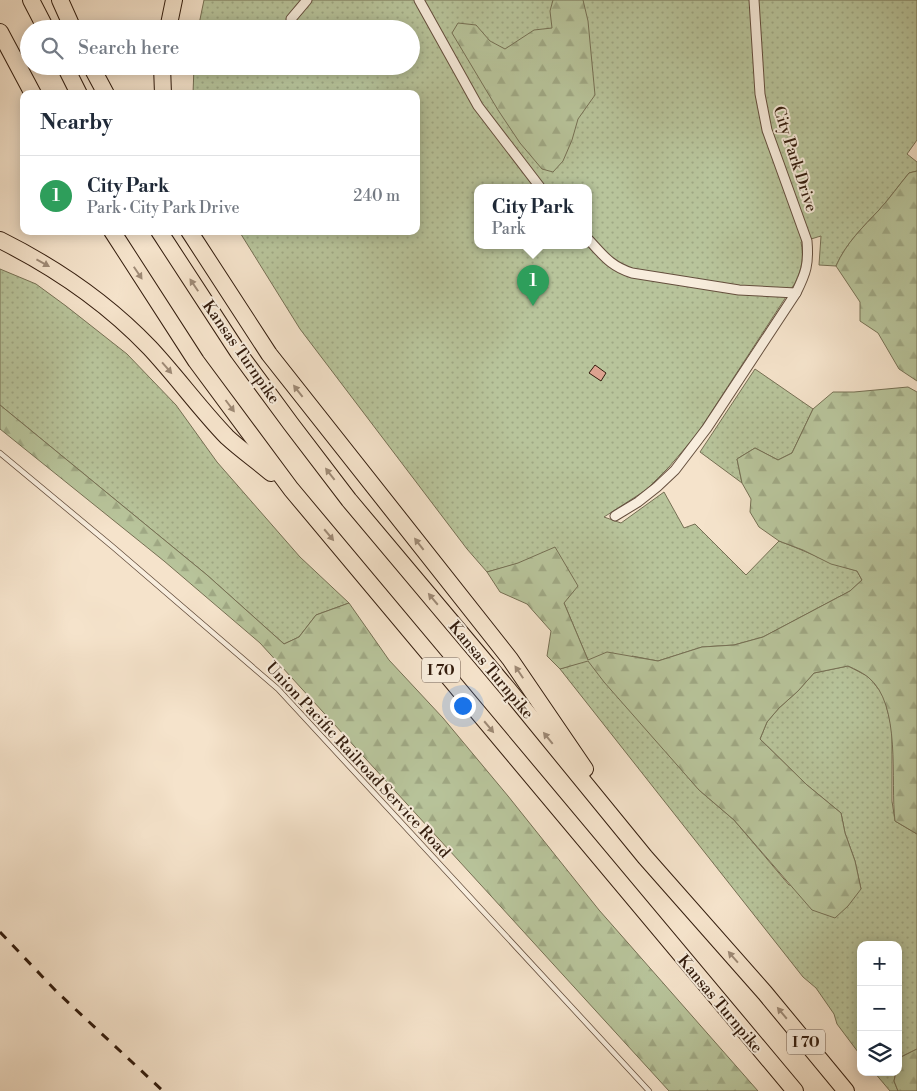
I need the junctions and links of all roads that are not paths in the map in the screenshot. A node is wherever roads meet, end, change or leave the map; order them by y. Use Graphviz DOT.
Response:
graph roads {
  1 [pos="31,0"];
  2 [pos="60,0"];
  3 [pos="174,0"];
  4 [pos="307,0"];
  5 [pos="419,0"];
  6 [pos="754,0"];
  7 [pos="292,19"];
  8 [pos="41,20"];
  9 [pos="69,20"];
  10 [pos="170,20"];
  11 [pos="0,32"];
  12 [pos="20,70"];
  13 [pos="23,75"];
  14 [pos="70,75"];
  15 [pos="95,75"];
  16 [pos="162,75"];
  17 [pos="31,90"];
  18 [pos="77,90"];
  19 [pos="104,90"];
  20 [pos="163,90"];
  21 [pos="538,184"];
  22 [pos="115,235"];
  23 [pos="162,235"];
  24 [pos="191,235"];
  25 [pos="197,235"];
  26 [pos="0,240"];
  27 [pos="592,243"];
  28 [pos="204,256"];
  29 [pos="796,294"];
  30 [pos="0,453"];
  31 [pos="291,489"];
  32 [pos="615,516"];
  33 [pos="645,857"];
  34 [pos="649,1091"];
  35 [pos="795,1091"];
  36 [pos="846,1091"];
  1 -- 8 [label="highway"];
  2 -- 9 [label="highway"];
  3 -- 10 [label="highway"];
  4 -- 7 [label="street"];
  5 -- 21 [label="street"];
  6 -- 29 [label="street, City Park Drive"];
  11 -- 12 [label="highway"];
  13 -- 17 [label="highway"];
  14 -- 18 [label="highway"];
  15 -- 19 [label="highway"];
  16 -- 20 [label="highway"];
  22 -- 31 [label="highway, Kansas Turnpike / I 70, one-way"];
  33 -- 23 [label="highway, Kansas Turnpike / I 70, one-way"];
  24 -- 28 [label="highway"];
  25 -- 28 [label="highway"];
  26 -- 31 [label="highway, one-way"];
  27 -- 29 [label="street"];
  33 -- 28 [label="highway, one-way"];
  29 -- 32 [label="street, City Park Drive"];
  30 -- 34 [label="lane, Union Pacific Railroad Service Road"];
  31 -- 35 [label="highway, Kansas Turnpike / I 70, one-way"];
  36 -- 33 [label="highway, Kansas Turnpike / I 70, one-way"];
}
